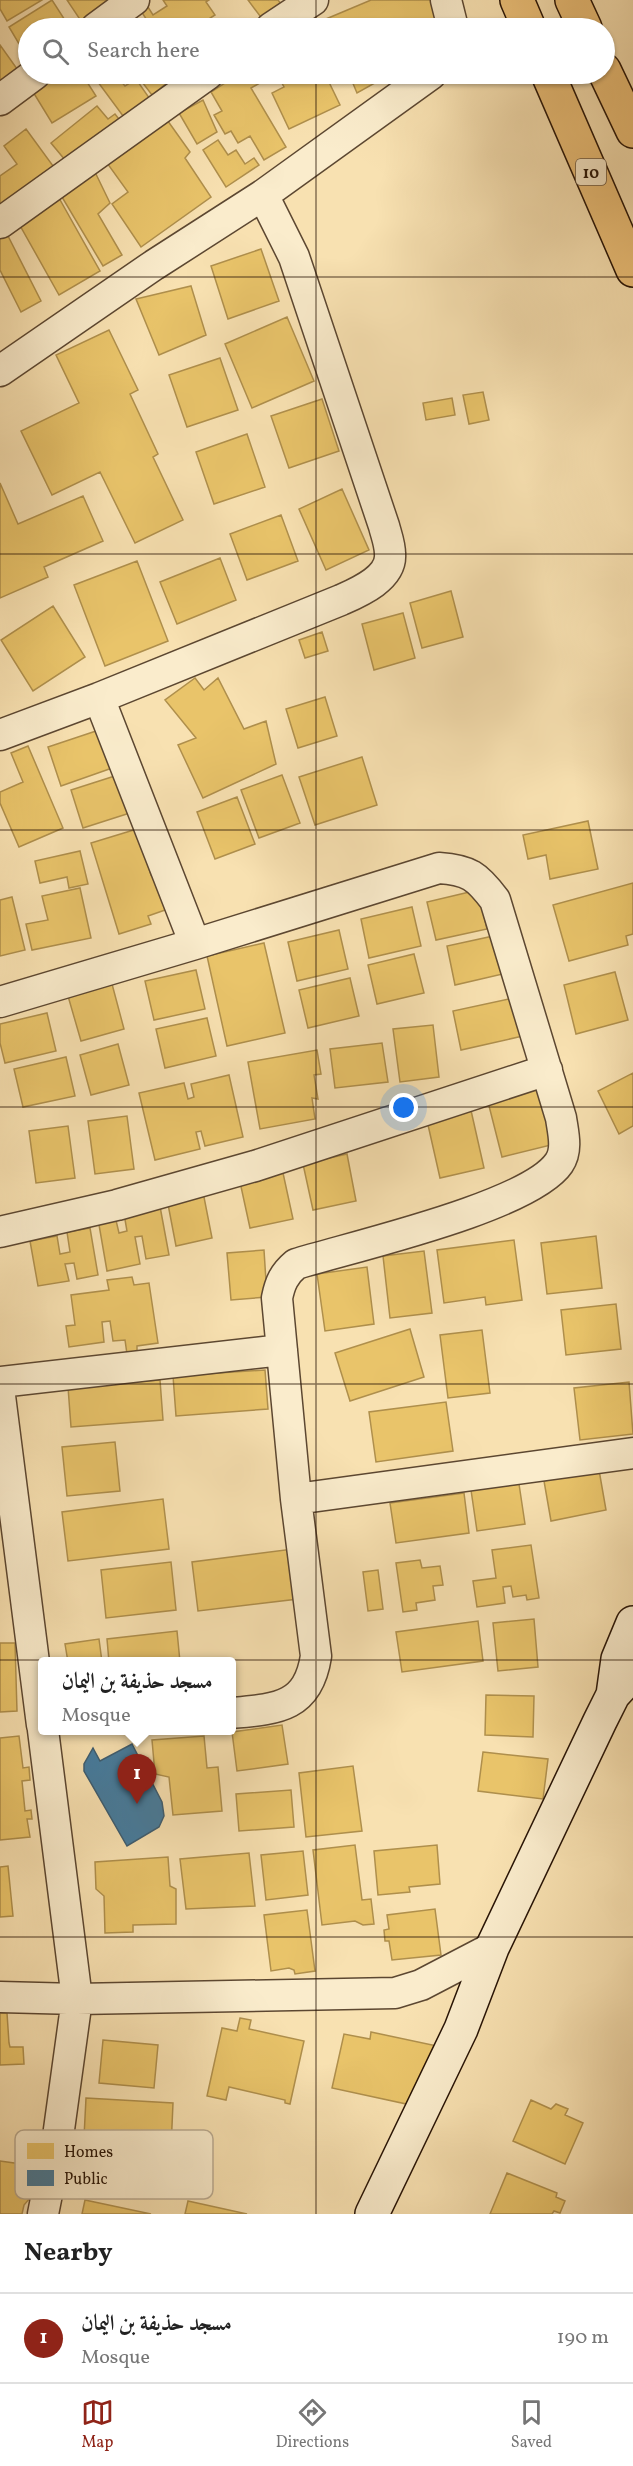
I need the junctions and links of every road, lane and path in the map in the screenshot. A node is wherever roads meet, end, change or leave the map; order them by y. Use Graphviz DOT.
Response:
graph roads {
  1 [pos="134,0"];
  2 [pos="313,0"];
  3 [pos="446,0"];
  4 [pos="518,0"];
  5 [pos="572,0"];
  6 [pos="110,18"];
  7 [pos="287,18"];
  8 [pos="450,18"];
  9 [pos="525,18"];
  10 [pos="580,18"];
  11 [pos="22,84"];
  12 [pos="194,84"];
  13 [pos="417,84"];
  14 [pos="552,84"];
  15 [pos="611,84"];
  16 [pos="0,100"];
  17 [pos="633,131"];
  18 [pos="263,195"];
  19 [pos="0,223"];
  20 [pos="633,270"];
  21 [pos="2,366"];
  22 [pos="99,698"];
  23 [pos="0,735"];
  24 [pos="195,944"];
  25 [pos="0,1002"];
  26 [pos="547,1070"];
  27 [pos="0,1232"];
  28 [pos="282,1350"];
  29 [pos="0,1382"];
  30 [pos="0,1396"];
  31 [pos="633,1453"];
  32 [pos="296,1499"];
  33 [pos="633,1623"];
  34 [pos="38,1671"];
  35 [pos="623,1684"];
  36 [pos="236,1712"];
  37 [pos="47,1735"];
  38 [pos="492,1948"];
  39 [pos="0,1997"];
  40 [pos="77,1999"];
  41 [pos="59,2130"];
  42 [pos="46,2199"];
  43 [pos="43,2214"];
  44 [pos="372,2214"];
  1 -- 6 [label="street"];
  2 -- 7 [label="street"];
  3 -- 8 [label="street"];
  4 -- 9 [label="highway"];
  5 -- 10 [label="highway"];
  11 -- 16 [label="street"];
  12 -- 19 [label="street"];
  13 -- 18 [label="street"];
  14 -- 20 [label="highway, 10"];
  15 -- 17 [label="highway"];
  18 -- 21 [label="street"];
  18 -- 22 [label="street"];
  22 -- 23 [label="street"];
  22 -- 24 [label="street"];
  24 -- 25 [label="street"];
  24 -- 26 [label="street"];
  26 -- 27 [label="street"];
  26 -- 28 [label="street"];
  28 -- 29 [label="street"];
  28 -- 32 [label="street"];
  30 -- 34 [label="street"];
  31 -- 32 [label="street"];
  32 -- 36 [label="street"];
  33 -- 35 [label="street"];
  35 -- 38 [label="street"];
  37 -- 40 [label="street"];
  38 -- 40 [label="street"];
  38 -- 44 [label="street"];
  39 -- 40 [label="street"];
  40 -- 41 [label="street"];
  42 -- 43 [label="street"];
}
